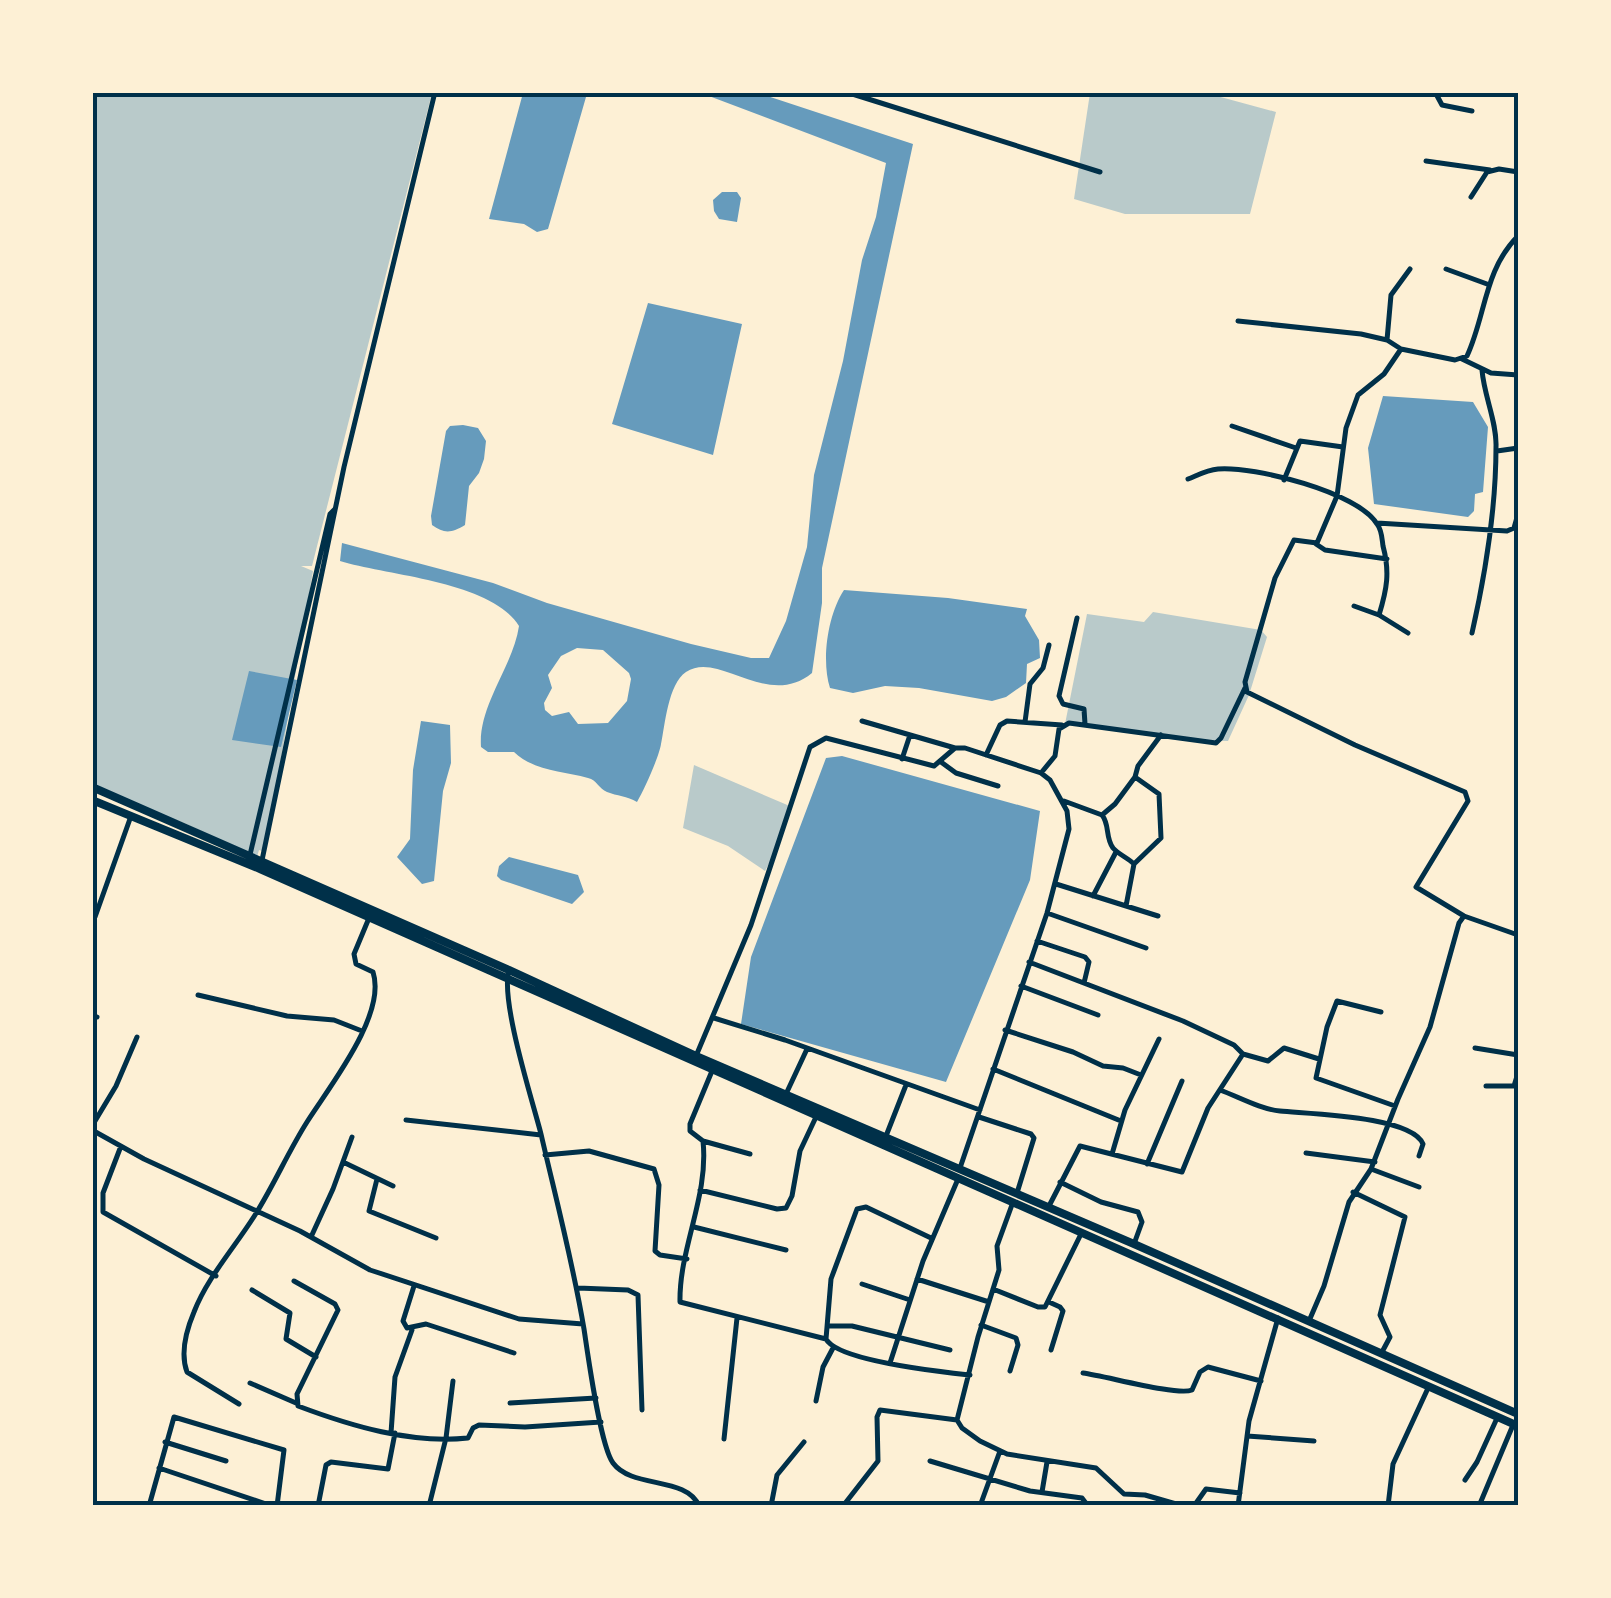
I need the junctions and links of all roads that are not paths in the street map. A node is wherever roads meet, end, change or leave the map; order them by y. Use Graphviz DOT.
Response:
graph roads {
  1 [pos="435,92"];
  2 [pos="846,92"];
  3 [pos="1435,92"];
  4 [pos="1472,111"];
  5 [pos="1426,161"];
  6 [pos="1490,170"];
  7 [pos="1100,172"];
  8 [pos="1518,172"];
  9 [pos="1471,197"];
  10 [pos="1518,236"];
  11 [pos="1410,269"];
  12 [pos="1446,269"];
  13 [pos="1488,284"];
  14 [pos="1238,321"];
  15 [pos="1387,340"];
  16 [pos="1401,349"];
  17 [pos="1462,359"];
  18 [pos="1482,370"];
  19 [pos="1518,375"];
  20 [pos="1232,426"];
  21 [pos="1344,447"];
  22 [pos="1296,448"];
  23 [pos="1518,448"];
  24 [pos="1496,451"];
  25 [pos="1188,479"];
  26 [pos="1284,480"];
  27 [pos="1337,496"];
  28 [pos="1518,514"];
  29 [pos="1377,523"];
  30 [pos="1492,532"];
  31 [pos="1316,544"];
  32 [pos="1387,560"];
  33 [pos="1354,606"];
  34 [pos="313,607"];
  35 [pos="1379,615"];
  36 [pos="1077,618"];
  37 [pos="1472,633"];
  38 [pos="1408,634"];
  39 [pos="1049,644"];
  40 [pos="1245,688"];
  41 [pos="862,721"];
  42 [pos="1025,722"];
  43 [pos="1085,724"];
  44 [pos="1062,725"];
  45 [pos="910,735"];
  46 [pos="1161,736"];
  47 [pos="955,748"];
  48 [pos="986,755"];
  49 [pos="902,759"];
  50 [pos="941,762"];
  51 [pos="1041,773"];
  52 [pos="1135,777"];
  53 [pos="998,786"];
  54 [pos="92,788"];
  55 [pos="92,800"];
  56 [pos="1063,801"];
  57 [pos="1102,814"];
  58 [pos="131,816"];
  59 [pos="1116,852"];
  60 [pos="249,860"];
  61 [pos="1134,864"];
  62 [pos="261,865"];
  63 [pos="1056,884"];
  64 [pos="1094,896"];
  65 [pos="1126,906"];
  66 [pos="1047,913"];
  67 [pos="94,916"];
  68 [pos="1158,916"];
  69 [pos="1464,916"];
  70 [pos="369,918"];
  71 [pos="1518,934"];
  72 [pos="1037,941"];
  73 [pos="1146,948"];
  74 [pos="1030,962"];
  75 [pos="508,974"];
  76 [pos="1084,983"];
  77 [pos="1020,986"];
  78 [pos="198,995"];
  79 [pos="1381,1012"];
  80 [pos="1098,1015"];
  81 [pos="712,1018"];
  82 [pos="1005,1030"];
  83 [pos="362,1032"];
  84 [pos="138,1036"];
  85 [pos="1159,1039"];
  86 [pos="807,1048"];
  87 [pos="1474,1048"];
  88 [pos="1243,1054"];
  89 [pos="1518,1054"];
  90 [pos="696,1056"];
  91 [pos="1319,1059"];
  92 [pos="992,1069"];
  93 [pos="712,1071"];
  94 [pos="1518,1073"];
  95 [pos="1141,1075"];
  96 [pos="1182,1081"];
  97 [pos="906,1084"];
  98 [pos="1486,1086"];
  99 [pos="1220,1090"];
  100 [pos="786,1094"];
  101 [pos="1395,1106"];
  102 [pos="979,1114"];
  103 [pos="816,1117"];
  104 [pos="406,1120"];
  105 [pos="1121,1121"];
  106 [pos="1388,1124"];
  107 [pos="92,1128"];
  108 [pos="541,1135"];
  109 [pos="352,1136"];
  110 [pos="886,1136"];
  111 [pos="703,1141"];
  112 [pos="121,1146"];
  113 [pos="750,1154"];
  114 [pos="1112,1154"];
  115 [pos="1306,1154"];
  116 [pos="546,1155"];
  117 [pos="1419,1156"];
  118 [pos="343,1162"];
  119 [pos="1147,1164"];
  120 [pos="1373,1165"];
  121 [pos="960,1168"];
  122 [pos="377,1178"];
  123 [pos="958,1179"];
  124 [pos="992,1182"];
  125 [pos="1060,1182"];
  126 [pos="393,1186"];
  127 [pos="1418,1187"];
  128 [pos="700,1190"];
  129 [pos="988,1192"];
  130 [pos="1353,1192"];
  131 [pos="1018,1193"];
  132 [pos="1013,1202"];
  133 [pos="1048,1206"];
  134 [pos="258,1210"];
  135 [pos="694,1228"];
  136 [pos="1082,1232"];
  137 [pos="311,1237"];
  138 [pos="436,1238"];
  139 [pos="932,1238"];
  140 [pos="1134,1244"];
  141 [pos="786,1250"];
  142 [pos="687,1259"];
  143 [pos="216,1276"];
  144 [pos="917,1279"];
  145 [pos="294,1282"];
  146 [pos="862,1284"];
  147 [pos="414,1286"];
  148 [pos="577,1288"];
  149 [pos="993,1289"];
  150 [pos="252,1290"];
  151 [pos="910,1300"];
  152 [pos="990,1302"];
  153 [pos="1049,1302"];
  154 [pos="737,1318"];
  155 [pos="1278,1318"];
  156 [pos="1310,1322"];
  157 [pos="583,1324"];
  158 [pos="982,1325"];
  159 [pos="829,1326"];
  160 [pos="412,1330"];
  161 [pos="898,1336"];
  162 [pos="826,1339"];
  163 [pos="832,1348"];
  164 [pos="950,1350"];
  165 [pos="1051,1350"];
  166 [pos="514,1352"];
  167 [pos="1381,1354"];
  168 [pos="316,1358"];
  169 [pos="890,1364"];
  170 [pos="1010,1370"];
  171 [pos="1083,1372"];
  172 [pos="970,1375"];
  173 [pos="1261,1380"];
  174 [pos="453,1381"];
  175 [pos="250,1382"];
  176 [pos="1429,1386"];
  177 [pos="596,1398"];
  178 [pos="816,1401"];
  179 [pos="510,1403"];
  180 [pos="238,1404"];
  181 [pos="296,1404"];
  182 [pos="642,1410"];
  183 [pos="1498,1416"];
  184 [pos="958,1420"];
  185 [pos="1517,1421"];
  186 [pos="601,1422"];
  187 [pos="393,1433"];
  188 [pos="1247,1436"];
  189 [pos="446,1438"];
  190 [pos="724,1439"];
  191 [pos="1314,1441"];
  192 [pos="165,1442"];
  193 [pos="804,1442"];
  194 [pos="1000,1451"];
  195 [pos="226,1461"];
  196 [pos="930,1461"];
  197 [pos="1047,1462"];
  198 [pos="158,1468"];
  199 [pos="988,1479"];
  200 [pos="1465,1480"];
  201 [pos="1042,1492"];
  202 [pos="1240,1493"];
  203 [pos="149,1506"];
  204 [pos="275,1506"];
  205 [pos="318,1506"];
  206 [pos="430,1506"];
  207 [pos="699,1506"];
  208 [pos="770,1506"];
  209 [pos="842,1506"];
  210 [pos="980,1506"];
  211 [pos="1088,1506"];
  212 [pos="1183,1506"];
  213 [pos="1194,1506"];
  214 [pos="1238,1506"];
  215 [pos="1388,1506"];
  216 [pos="1479,1506"];
  1 -- 34 [label="street"];
  2 -- 7 [label="street"];
  3 -- 4 [label="street"];
  5 -- 6 [label="street"];
  6 -- 8 [label="street"];
  6 -- 9 [label="street"];
  10 -- 13 [label="street"];
  11 -- 15 [label="street"];
  12 -- 13 [label="street"];
  13 -- 17 [label="street"];
  14 -- 15 [label="street"];
  15 -- 16 [label="street"];
  16 -- 17 [label="street"];
  16 -- 21 [label="street"];
  17 -- 18 [label="street"];
  18 -- 19 [label="street"];
  18 -- 24 [label="street"];
  20 -- 22 [label="street"];
  21 -- 22 [label="street"];
  21 -- 27 [label="street"];
  22 -- 26 [label="street"];
  23 -- 24 [label="street"];
  24 -- 30 [label="street"];
  25 -- 26 [label="street"];
  26 -- 27 [label="street"];
  27 -- 29 [label="street"];
  27 -- 31 [label="street"];
  28 -- 30 [label="street"];
  29 -- 30 [label="street"];
  29 -- 32 [label="street"];
  30 -- 37 [label="street"];
  31 -- 32 [label="street"];
  31 -- 40 [label="street"];
  32 -- 35 [label="street"];
  33 -- 35 [label="street"];
  34 -- 60 [label="street"];
  34 -- 62 [label="street"];
  35 -- 38 [label="street"];
  36 -- 43 [label="street"];
  39 -- 42 [label="street"];
  40 -- 46 [label="street"];
  40 -- 69 [label="street"];
  41 -- 45 [label="street"];
  42 -- 44 [label="street"];
  42 -- 48 [label="street"];
  43 -- 44 [label="street"];
  43 -- 46 [label="street"];
  44 -- 51 [label="street"];
  45 -- 47 [label="street"];
  45 -- 49 [label="street"];
  46 -- 52 [label="street"];
  47 -- 48 [label="street"];
  47 -- 50 [label="street"];
  48 -- 51 [label="street"];
  49 -- 50 [label="street"];
  49 -- 81 [label="street"];
  50 -- 53 [label="street"];
  51 -- 56 [label="street"];
  52 -- 57 [label="street"];
  52 -- 61 [label="street"];
  54 -- 60 [label="main road"];
  55 -- 58 [label="main road"];
  56 -- 57 [label="street"];
  56 -- 63 [label="street"];
  57 -- 59 [label="street"];
  58 -- 60 [label="main road"];
  58 -- 67 [label="street"];
  59 -- 61 [label="street"];
  59 -- 64 [label="street"];
  60 -- 62 [label="main road"];
  61 -- 65 [label="street"];
  62 -- 70 [label="main road"];
  62 -- 75 [label="main road"];
  63 -- 64 [label="street"];
  63 -- 66 [label="street"];
  64 -- 65 [label="street"];
  65 -- 68 [label="street"];
  66 -- 72 [label="street"];
  66 -- 73 [label="street"];
  69 -- 71 [label="street"];
  69 -- 101 [label="street"];
  70 -- 75 [label="main road"];
  70 -- 83 [label="street"];
  72 -- 74 [label="street"];
  72 -- 76 [label="street"];
  74 -- 76 [label="street"];
  74 -- 77 [label="street"];
  75 -- 90 [label="main road"];
  75 -- 93 [label="main road"];
  75 -- 108 [label="street"];
  76 -- 88 [label="street"];
  77 -- 80 [label="street"];
  77 -- 82 [label="street"];
  78 -- 83 [label="street"];
  79 -- 91 [label="street"];
  81 -- 86 [label="street"];
  81 -- 90 [label="street"];
  82 -- 92 [label="street"];
  82 -- 95 [label="street"];
  83 -- 134 [label="street"];
  84 -- 107 [label="street"];
  85 -- 95 [label="street"];
  86 -- 97 [label="street"];
  86 -- 100 [label="street"];
  87 -- 89 [label="street"];
  88 -- 91 [label="street"];
  88 -- 99 [label="street"];
  90 -- 100 [label="main road"];
  91 -- 101 [label="street"];
  92 -- 102 [label="street"];
  92 -- 105 [label="street"];
  93 -- 103 [label="main road"];
  93 -- 111 [label="street"];
  94 -- 98 [label="street"];
  95 -- 105 [label="street"];
  96 -- 119 [label="street"];
  97 -- 102 [label="street"];
  97 -- 110 [label="street"];
  99 -- 106 [label="street"];
  99 -- 119 [label="street"];
  100 -- 110 [label="main road"];
  101 -- 106 [label="street"];
  102 -- 121 [label="street"];
  102 -- 131 [label="street"];
  103 -- 123 [label="main road"];
  103 -- 128 [label="street"];
  104 -- 108 [label="street"];
  105 -- 114 [label="street"];
  106 -- 117 [label="street"];
  106 -- 120 [label="street"];
  107 -- 112 [label="street"];
  108 -- 116 [label="street"];
  109 -- 118 [label="street"];
  110 -- 121 [label="main road"];
  111 -- 113 [label="street"];
  111 -- 128 [label="street"];
  112 -- 134 [label="street"];
  112 -- 143 [label="street"];
  114 -- 119 [label="street"];
  114 -- 125 [label="street"];
  115 -- 120 [label="street"];
  116 -- 142 [label="street"];
  116 -- 148 [label="street"];
  118 -- 122 [label="street"];
  118 -- 137 [label="street"];
  120 -- 127 [label="street"];
  120 -- 130 [label="street"];
  121 -- 124 [label="main road"];
  122 -- 126 [label="street"];
  122 -- 138 [label="street"];
  123 -- 129 [label="main road"];
  123 -- 139 [label="street"];
  124 -- 129 [label="main road"];
  124 -- 131 [label="main road"];
  125 -- 133 [label="street"];
  125 -- 140 [label="street"];
  128 -- 135 [label="street"];
  129 -- 132 [label="main road"];
  130 -- 156 [label="street"];
  130 -- 167 [label="street"];
  131 -- 133 [label="main road"];
  132 -- 136 [label="main road"];
  132 -- 149 [label="street"];
  133 -- 140 [label="main road"];
  134 -- 137 [label="street"];
  134 -- 143 [label="street"];
  135 -- 141 [label="street"];
  135 -- 142 [label="street"];
  136 -- 153 [label="street"];
  136 -- 155 [label="main road"];
  137 -- 147 [label="street"];
  139 -- 144 [label="street"];
  139 -- 159 [label="street"];
  140 -- 156 [label="main road"];
  142 -- 154 [label="street"];
  143 -- 180 [label="street"];
  144 -- 151 [label="street"];
  144 -- 152 [label="street"];
  145 -- 168 [label="street"];
  146 -- 151 [label="street"];
  147 -- 157 [label="street"];
  147 -- 160 [label="street"];
  148 -- 157 [label="street"];
  148 -- 182 [label="street"];
  149 -- 152 [label="street"];
  149 -- 153 [label="street"];
  150 -- 168 [label="street"];
  151 -- 161 [label="street"];
  152 -- 158 [label="street"];
  153 -- 165 [label="street"];
  154 -- 162 [label="street"];
  154 -- 190 [label="street"];
  155 -- 173 [label="street"];
  155 -- 176 [label="main road"];
  156 -- 167 [label="main road"];
  157 -- 177 [label="street"];
  158 -- 170 [label="street"];
  158 -- 172 [label="street"];
  159 -- 161 [label="street"];
  159 -- 162 [label="street"];
  160 -- 166 [label="street"];
  160 -- 187 [label="street"];
  161 -- 164 [label="street"];
  161 -- 169 [label="street"];
  162 -- 163 [label="street"];
  163 -- 169 [label="street"];
  163 -- 178 [label="street"];
  167 -- 185 [label="main road"];
  168 -- 181 [label="street"];
  169 -- 172 [label="street"];
  171 -- 173 [label="street"];
  172 -- 184 [label="street"];
  173 -- 188 [label="street"];
  174 -- 189 [label="street"];
  175 -- 181 [label="street"];
  176 -- 183 [label="main road"];
  176 -- 215 [label="street"];
  177 -- 179 [label="street"];
  177 -- 186 [label="street"];
  181 -- 187 [label="street"];
  183 -- 185 [label="main road"];
  183 -- 200 [label="street"];
  184 -- 194 [label="street"];
  184 -- 209 [label="street"];
  185 -- 216 [label="street"];
  186 -- 189 [label="street"];
  186 -- 207 [label="street"];
  187 -- 189 [label="street"];
  187 -- 205 [label="street"];
  188 -- 191 [label="street"];
  188 -- 202 [label="street"];
  189 -- 206 [label="street"];
  192 -- 195 [label="street"];
  192 -- 198 [label="street"];
  192 -- 204 [label="street"];
  193 -- 208 [label="street"];
  194 -- 197 [label="street"];
  194 -- 199 [label="street"];
  196 -- 199 [label="street"];
  197 -- 201 [label="street"];
  197 -- 212 [label="street"];
  198 -- 203 [label="street"];
  198 -- 204 [label="street"];
  199 -- 201 [label="street"];
  199 -- 210 [label="street"];
  201 -- 211 [label="street"];
  202 -- 213 [label="street"];
  202 -- 214 [label="street"];
}
